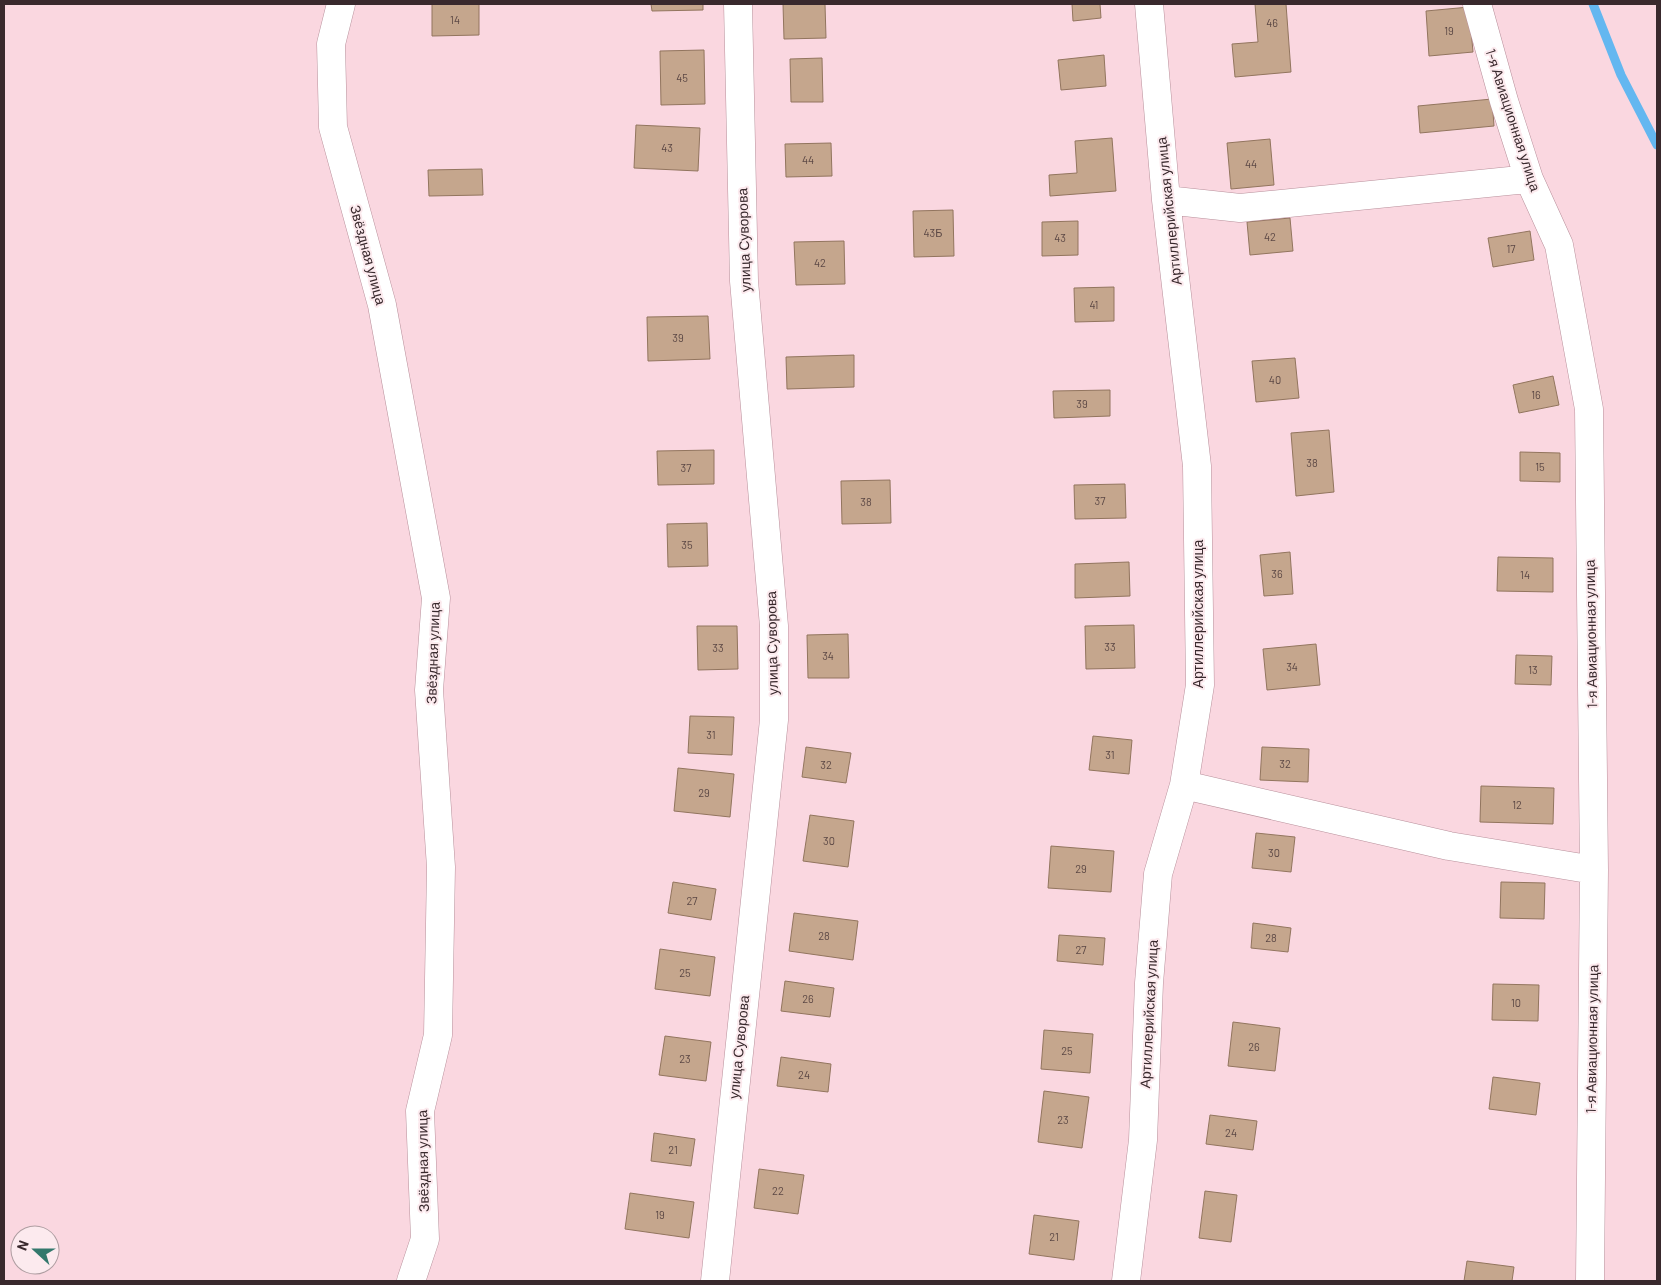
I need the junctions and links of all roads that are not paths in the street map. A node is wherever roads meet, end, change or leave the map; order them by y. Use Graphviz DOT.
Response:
graph roads {
  1 [pos="341,4"];
  2 [pos="738,4"];
  3 [pos="1149,4"];
  4 [pos="1476,4"];
  5 [pos="1529,179"];
  6 [pos="1166,200"];
  7 [pos="1184,785"];
  8 [pos="1594,870"];
  9 [pos="411,1281"];
  10 [pos="715,1281"];
  11 [pos="1126,1281"];
  12 [pos="1590,1281"];
  1 -- 9 [label="street, Звёздная улица"];
  2 -- 10 [label="street, улица Суворова"];
  3 -- 6 [label="street, Артиллерийская улица"];
  4 -- 5 [label="street, 1-я Авиационная улица"];
  5 -- 6 [label="street"];
  5 -- 8 [label="street, 1-я Авиационная улица"];
  6 -- 7 [label="street, Артиллерийская улица"];
  7 -- 8 [label="street"];
  7 -- 11 [label="street, Артиллерийская улица"];
  8 -- 12 [label="street, 1-я Авиационная улица"];
}
